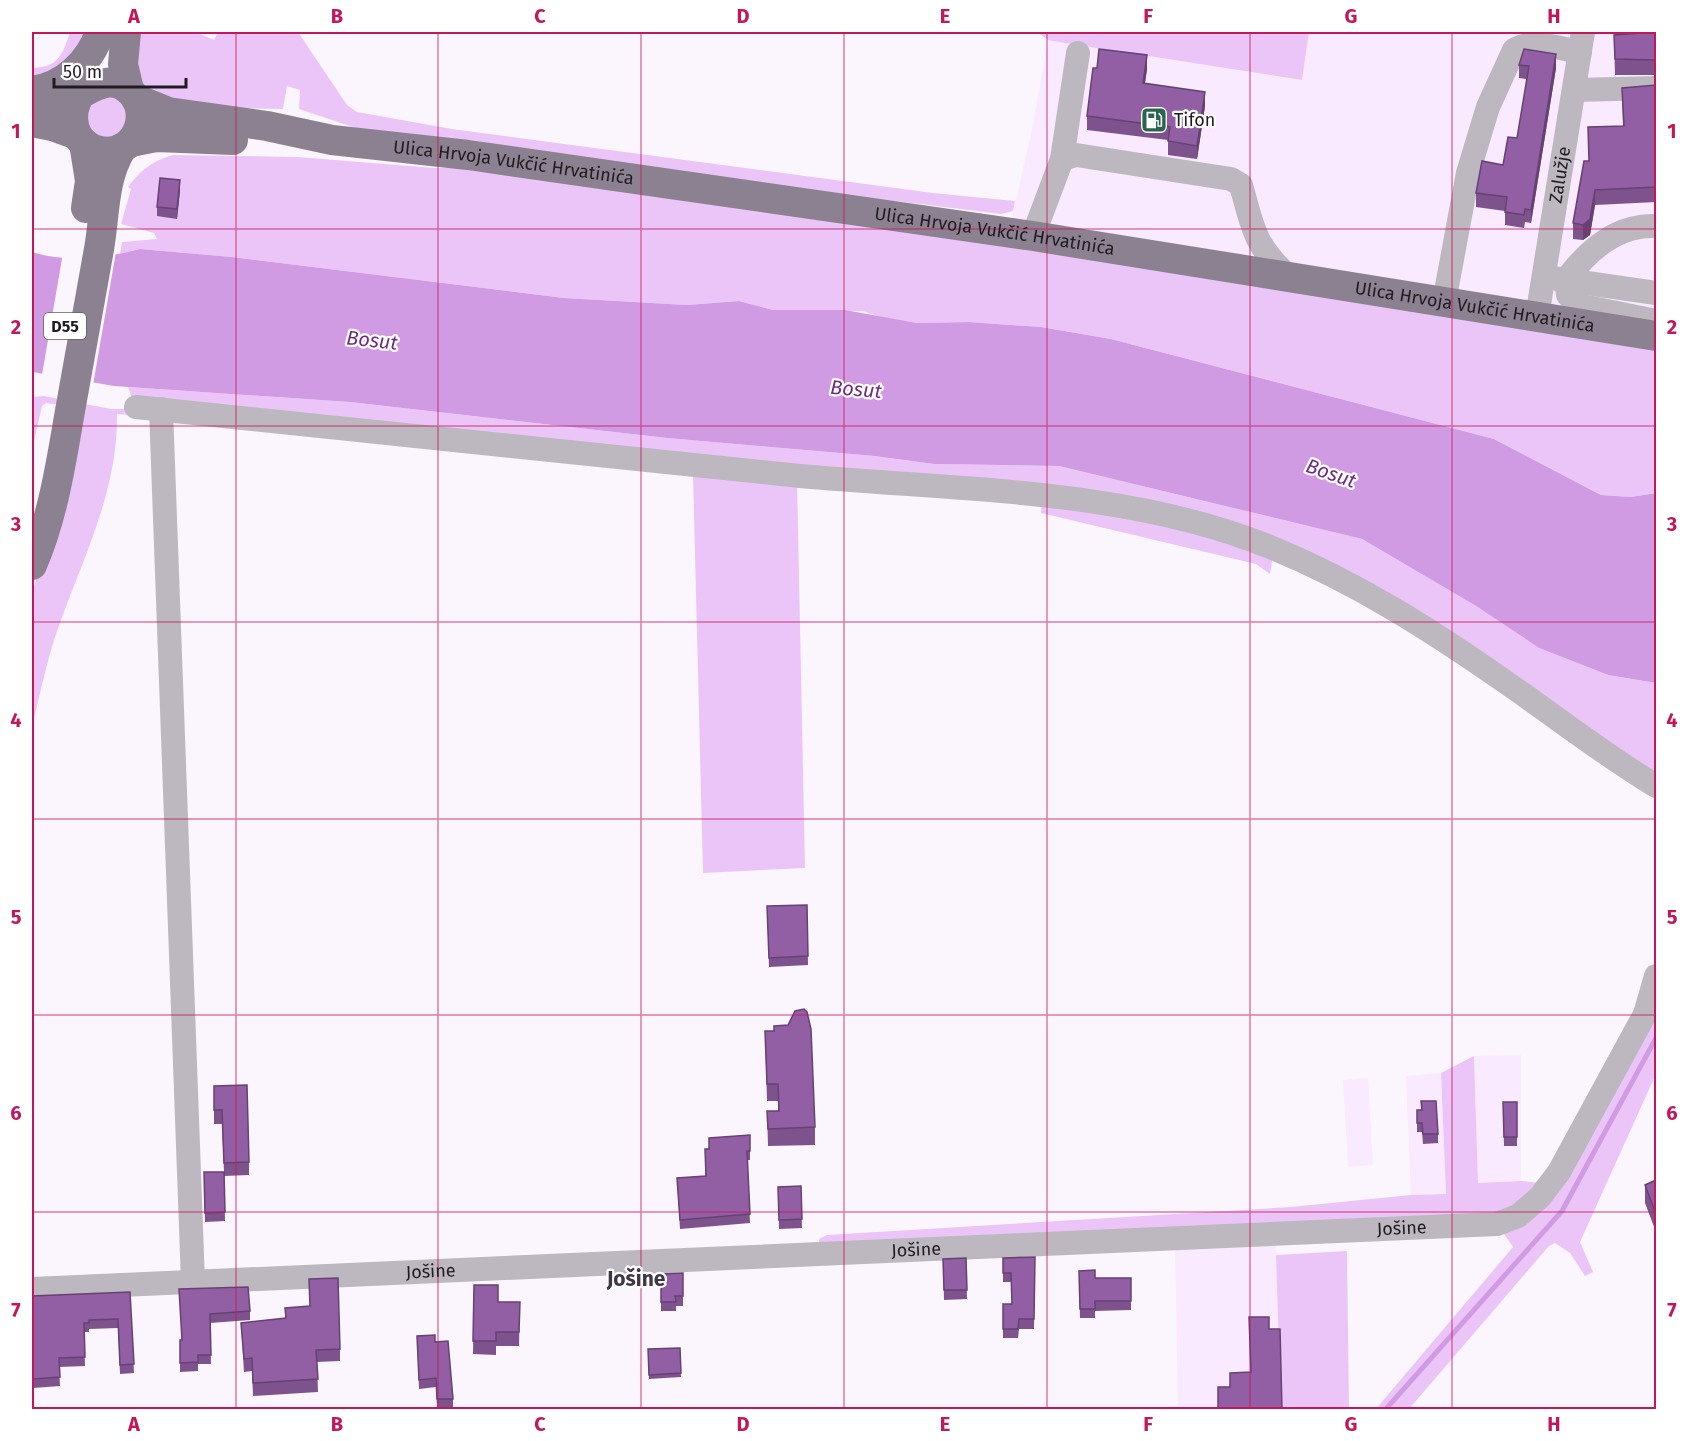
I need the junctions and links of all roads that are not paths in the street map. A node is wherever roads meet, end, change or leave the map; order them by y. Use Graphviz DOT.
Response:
graph roads {
  1 [pos="100,32"];
  2 [pos="109,32"];
  3 [pos="126,32"];
  4 [pos="1582,42"];
  5 [pos="1078,53"];
  6 [pos="1656,88"];
  7 [pos="84,90"];
  8 [pos="1574,90"];
  9 [pos="32,91"];
  10 [pos="133,95"];
  11 [pos="32,103"];
  12 [pos="32,122"];
  13 [pos="80,139"];
  14 [pos="215,139"];
  15 [pos="332,140"];
  16 [pos="126,145"];
  17 [pos="1062,159"];
  18 [pos="93,226"];
  19 [pos="1656,226"];
  20 [pos="1033,236"];
  21 [pos="1288,276"];
  22 [pos="1555,279"];
  23 [pos="1656,293"];
  24 [pos="1444,302"];
  25 [pos="1538,317"];
  26 [pos="1656,321"];
  27 [pos="1656,336"];
  28 [pos="136,407"];
  29 [pos="160,410"];
  30 [pos="57,429"];
  31 [pos="32,505"];
  32 [pos="32,565"];
  33 [pos="1656,786"];
  34 [pos="1656,976"];
  35 [pos="193,1282"];
  36 [pos="32,1289"];
  1 -- 9 [label="main road"];
  2 -- 7 [label="main road"];
  3 -- 10 [label="main road"];
  4 -- 8 [label="street, Zalužje"];
  4 -- 24 [label="street"];
  5 -- 17 [label="street"];
  6 -- 8 [label="street"];
  7 -- 10 [label="main road"];
  7 -- 11 [label="main road"];
  7 -- 13 [label="main road, D55"];
  8 -- 22 [label="street, Zalužje"];
  10 -- 15 [label="main road, Ulica Hrvoja Vukčić Hrvatinića"];
  10 -- 16 [label="main road, D55"];
  12 -- 13 [label="main road"];
  13 -- 16 [label="main road"];
  13 -- 18 [label="main road, D55"];
  14 -- 15 [label="main road, Ulica Hrvoja Vukčić Hrvatinića"];
  14 -- 16 [label="main road, Ulica Hrvoja Vukčić Hrvatinića"];
  14 -- 18 [label="main road"];
  15 -- 20 [label="main road, Ulica Hrvoja Vukčić Hrvatinića"];
  16 -- 18 [label="main road, D55"];
  17 -- 20 [label="street"];
  17 -- 21 [label="street"];
  18 -- 30 [label="main road, D55"];
  19 -- 22 [label="street"];
  20 -- 21 [label="main road, Ulica Hrvoja Vukčić Hrvatinića"];
  21 -- 24 [label="main road, Ulica Hrvoja Vukčić Hrvatinića"];
  22 -- 23 [label="street"];
  22 -- 25 [label="street, Zalužje"];
  22 -- 26 [label="street"];
  24 -- 25 [label="main road, Ulica Hrvoja Vukčić Hrvatinića"];
  25 -- 27 [label="main road, Ulica Hrvoja Vukčić Hrvatinića"];
  28 -- 29 [label="street"];
  29 -- 33 [label="street"];
  29 -- 35 [label="street"];
  30 -- 31 [label="main road, D55"];
  30 -- 32 [label="main road, D55"];
  34 -- 35 [label="street, Jošine"];
  35 -- 36 [label="street, Jošine"];
}
